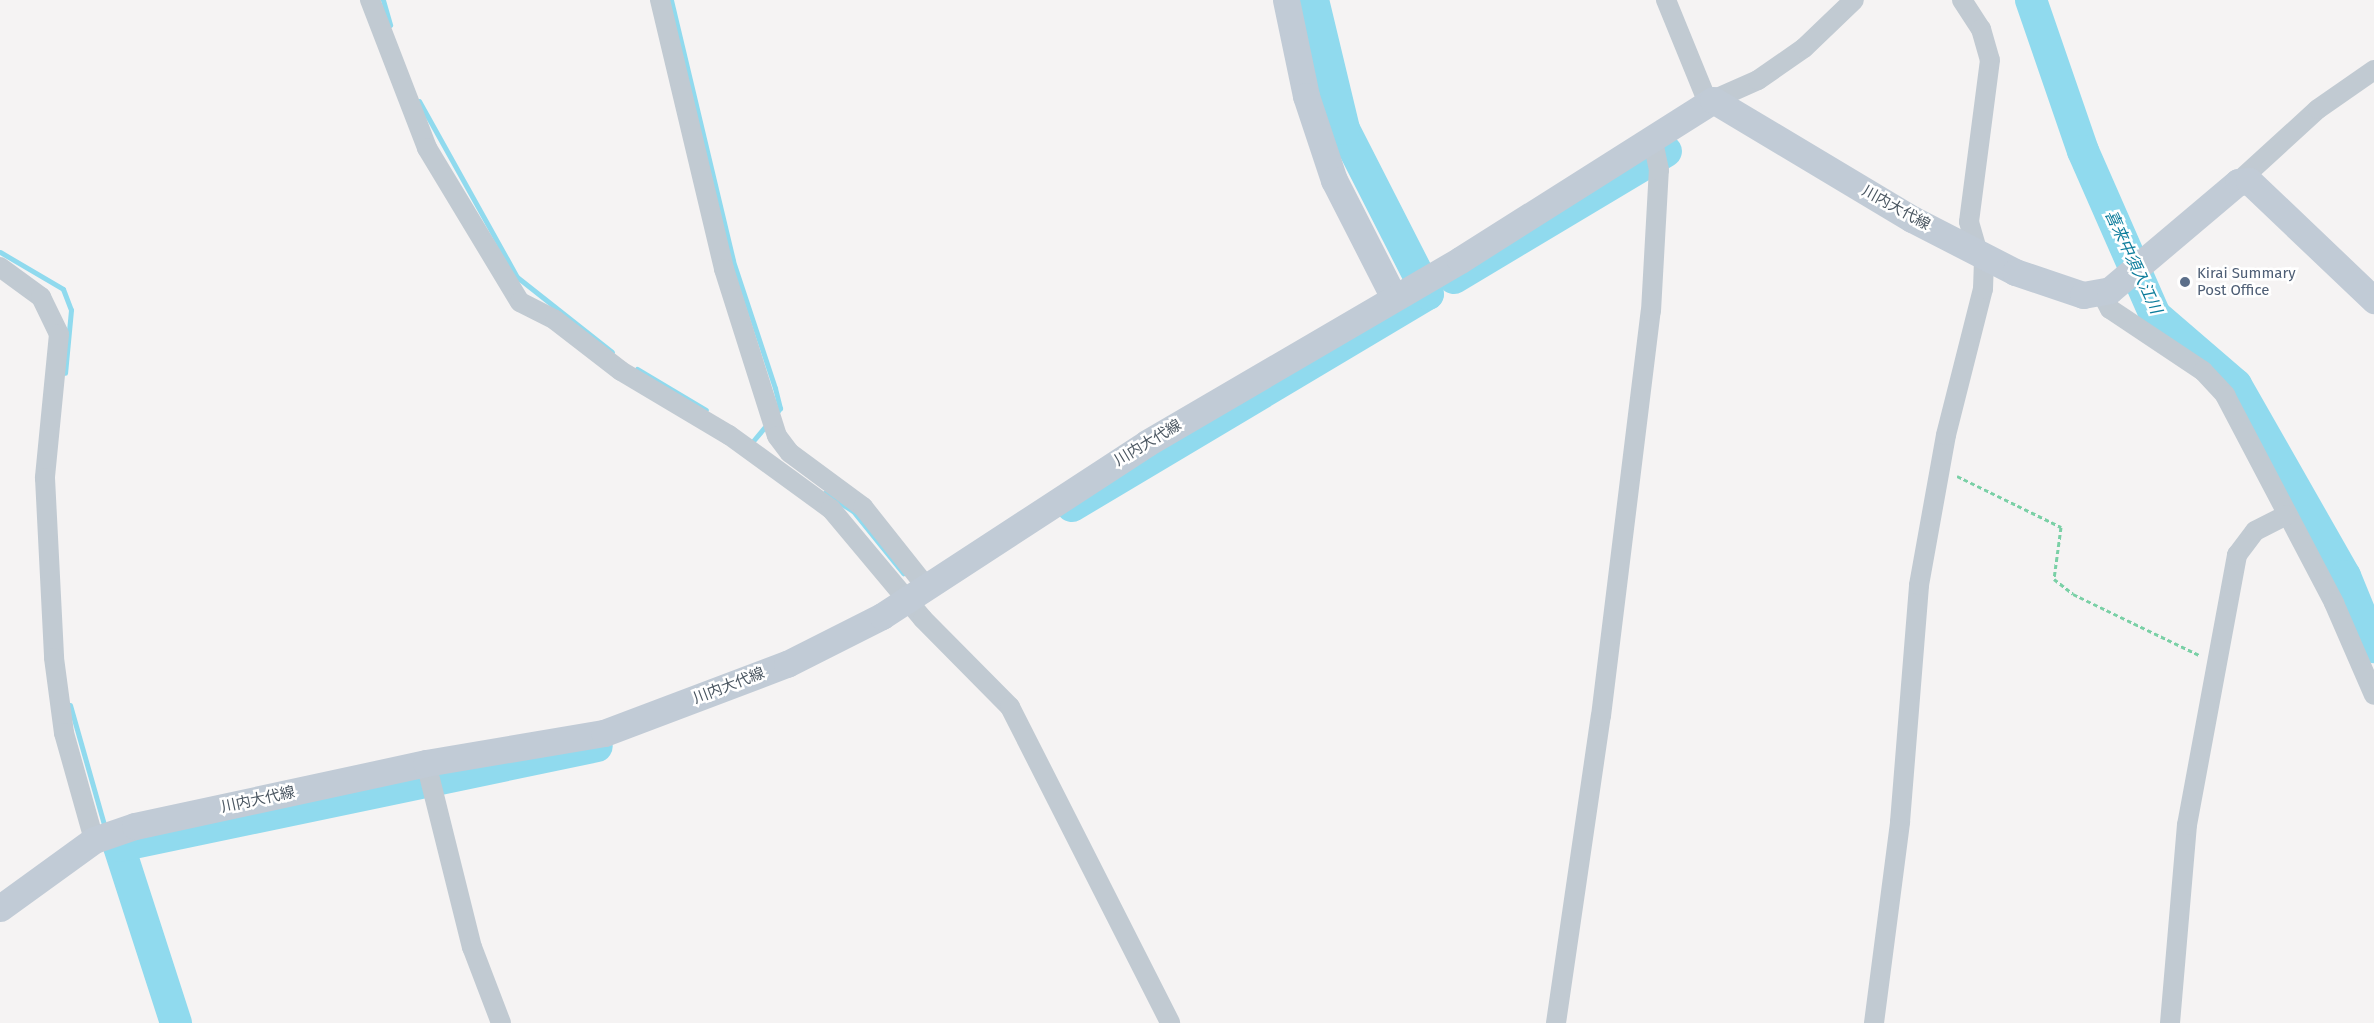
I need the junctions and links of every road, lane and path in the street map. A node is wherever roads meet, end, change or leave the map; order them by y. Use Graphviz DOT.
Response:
graph roads {
  1 [pos="370,0"];
  2 [pos="660,0"];
  3 [pos="1286,0"];
  4 [pos="1666,0"];
  5 [pos="1854,0"];
  6 [pos="1962,0"];
  7 [pos="2374,70"];
  8 [pos="1710,102"];
  9 [pos="1654,144"];
  10 [pos="2238,182"];
  11 [pos="1981,252"];
  12 [pos="0,267"];
  13 [pos="2102,294"];
  14 [pos="1394,298"];
  15 [pos="2374,300"];
  16 [pos="1942,469"];
  17 [pos="2286,515"];
  18 [pos="916,598"];
  19 [pos="2214,662"];
  20 [pos="2374,695"];
  21 [pos="426,763"];
  22 [pos="94,840"];
  23 [pos="0,908"];
  24 [pos="501,1023"];
  25 [pos="1170,1023"];
  26 [pos="1556,1023"];
  27 [pos="1874,1023"];
  28 [pos="2170,1023"];
  1 -- 18 [label="street"];
  2 -- 18 [label="street"];
  3 -- 14 [label="main road"];
  4 -- 8 [label="street"];
  5 -- 8 [label="street"];
  6 -- 11 [label="street"];
  7 -- 10 [label="street"];
  8 -- 9 [label="main road, 川内大代線"];
  8 -- 11 [label="main road, 川内大代線"];
  9 -- 14 [label="main road, 川内大代線"];
  9 -- 26 [label="street"];
  10 -- 13 [label="main road"];
  10 -- 15 [label="main road"];
  11 -- 13 [label="main road, 川内大代線"];
  11 -- 16 [label="street"];
  12 -- 22 [label="street"];
  13 -- 17 [label="street"];
  14 -- 18 [label="main road, 川内大代線"];
  16 -- 19 [label="path"];
  16 -- 27 [label="street"];
  17 -- 19 [label="street"];
  17 -- 20 [label="street"];
  18 -- 21 [label="main road, 川内大代線"];
  18 -- 25 [label="street"];
  19 -- 28 [label="street"];
  21 -- 22 [label="main road, 川内大代線"];
  21 -- 24 [label="street"];
  22 -- 23 [label="main road, 川内大代線"];
}
